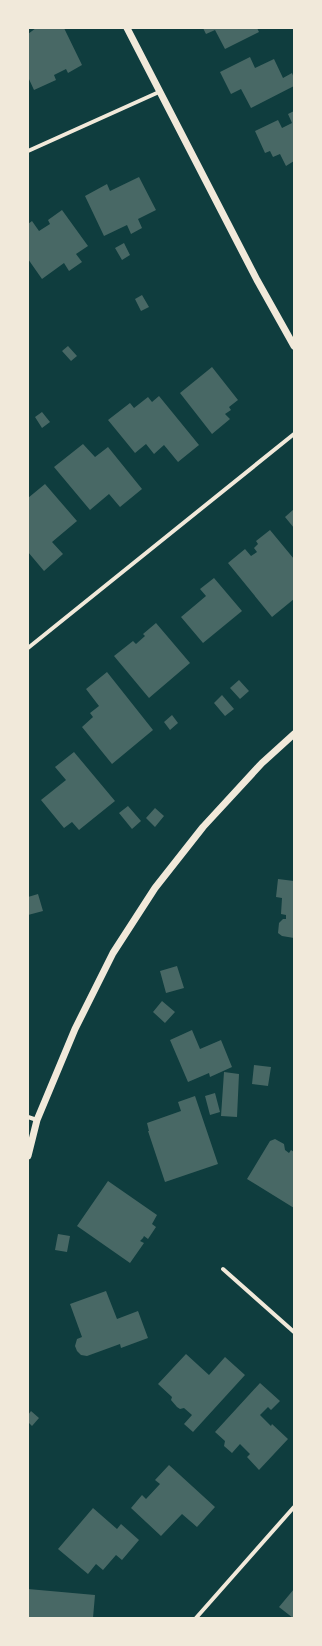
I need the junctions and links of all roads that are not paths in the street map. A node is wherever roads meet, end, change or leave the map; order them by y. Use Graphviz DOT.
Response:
graph roads {
  1 [pos="127,28"];
  2 [pos="159,92"];
  3 [pos="28,151"];
  4 [pos="294,346"];
  5 [pos="294,434"];
  6 [pos="28,648"];
  7 [pos="294,734"];
  8 [pos="28,1118"];
  9 [pos="37,1120"];
  10 [pos="28,1156"];
  11 [pos="223,1268"];
  12 [pos="294,1332"];
  13 [pos="294,1507"];
  14 [pos="196,1618"];
  1 -- 2 [label="street"];
  2 -- 3 [label="street"];
  2 -- 4 [label="street"];
  5 -- 6 [label="street"];
  7 -- 9 [label="street"];
  8 -- 9 [label="street"];
  9 -- 10 [label="street"];
  11 -- 12 [label="street"];
  13 -- 14 [label="street"];
}
